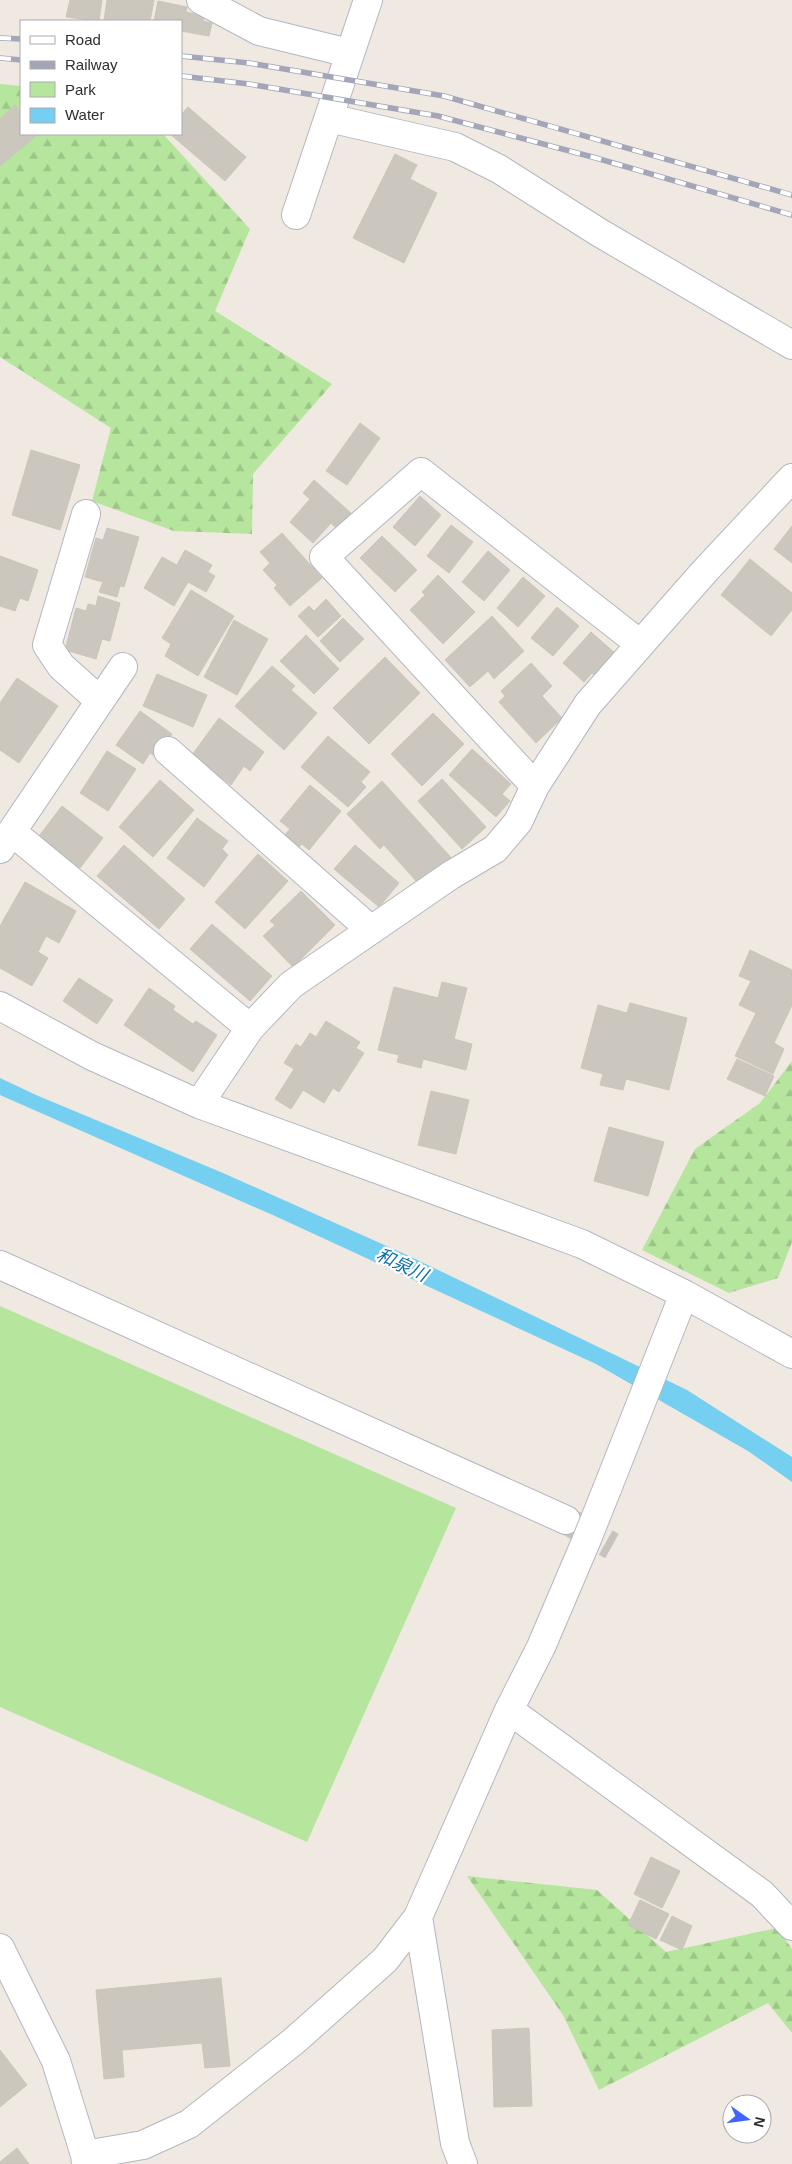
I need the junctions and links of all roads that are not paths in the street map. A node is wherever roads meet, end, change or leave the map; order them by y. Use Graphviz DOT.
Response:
graph roads {
  1 [pos="201,0"];
  2 [pos="368,0"];
  3 [pos="350,54"];
  4 [pos="329,118"];
  5 [pos="296,215"];
  6 [pos="792,345"];
  7 [pos="792,478"];
  8 [pos="86,514"];
  9 [pos="640,644"];
  10 [pos="123,667"];
  11 [pos="100,701"];
  12 [pos="168,751"];
  13 [pos="535,786"];
  14 [pos="6,840"];
  15 [pos="370,930"];
  16 [pos="0,1006"];
  17 [pos="250,1028"];
  18 [pos="198,1104"];
  19 [pos="0,1265"];
  20 [pos="684,1294"];
  21 [pos="792,1354"];
  22 [pos="566,1520"];
  23 [pos="509,1710"];
  24 [pos="418,1917"];
  25 [pos="792,1926"];
  26 [pos="0,1948"];
  27 [pos="85,2160"];
  28 [pos="463,2164"];
  1 -- 3 [label="street"];
  2 -- 3 [label="street"];
  3 -- 4 [label="street"];
  4 -- 5 [label="street"];
  4 -- 6 [label="street"];
  7 -- 9 [label="street"];
  8 -- 11 [label="street"];
  9 -- 13 [label="street"];
  9 -- 13 [label="street"];
  10 -- 11 [label="street"];
  11 -- 14 [label="street"];
  12 -- 15 [label="street"];
  13 -- 15 [label="street"];
  14 -- 17 [label="street"];
  15 -- 17 [label="street"];
  16 -- 18 [label="street"];
  17 -- 18 [label="street"];
  18 -- 20 [label="street"];
  19 -- 22 [label="street"];
  20 -- 21 [label="street"];
  20 -- 23 [label="street, bridge"];
  23 -- 24 [label="street"];
  23 -- 25 [label="street"];
  24 -- 27 [label="street"];
  24 -- 28 [label="street"];
  26 -- 27 [label="street"];
}
